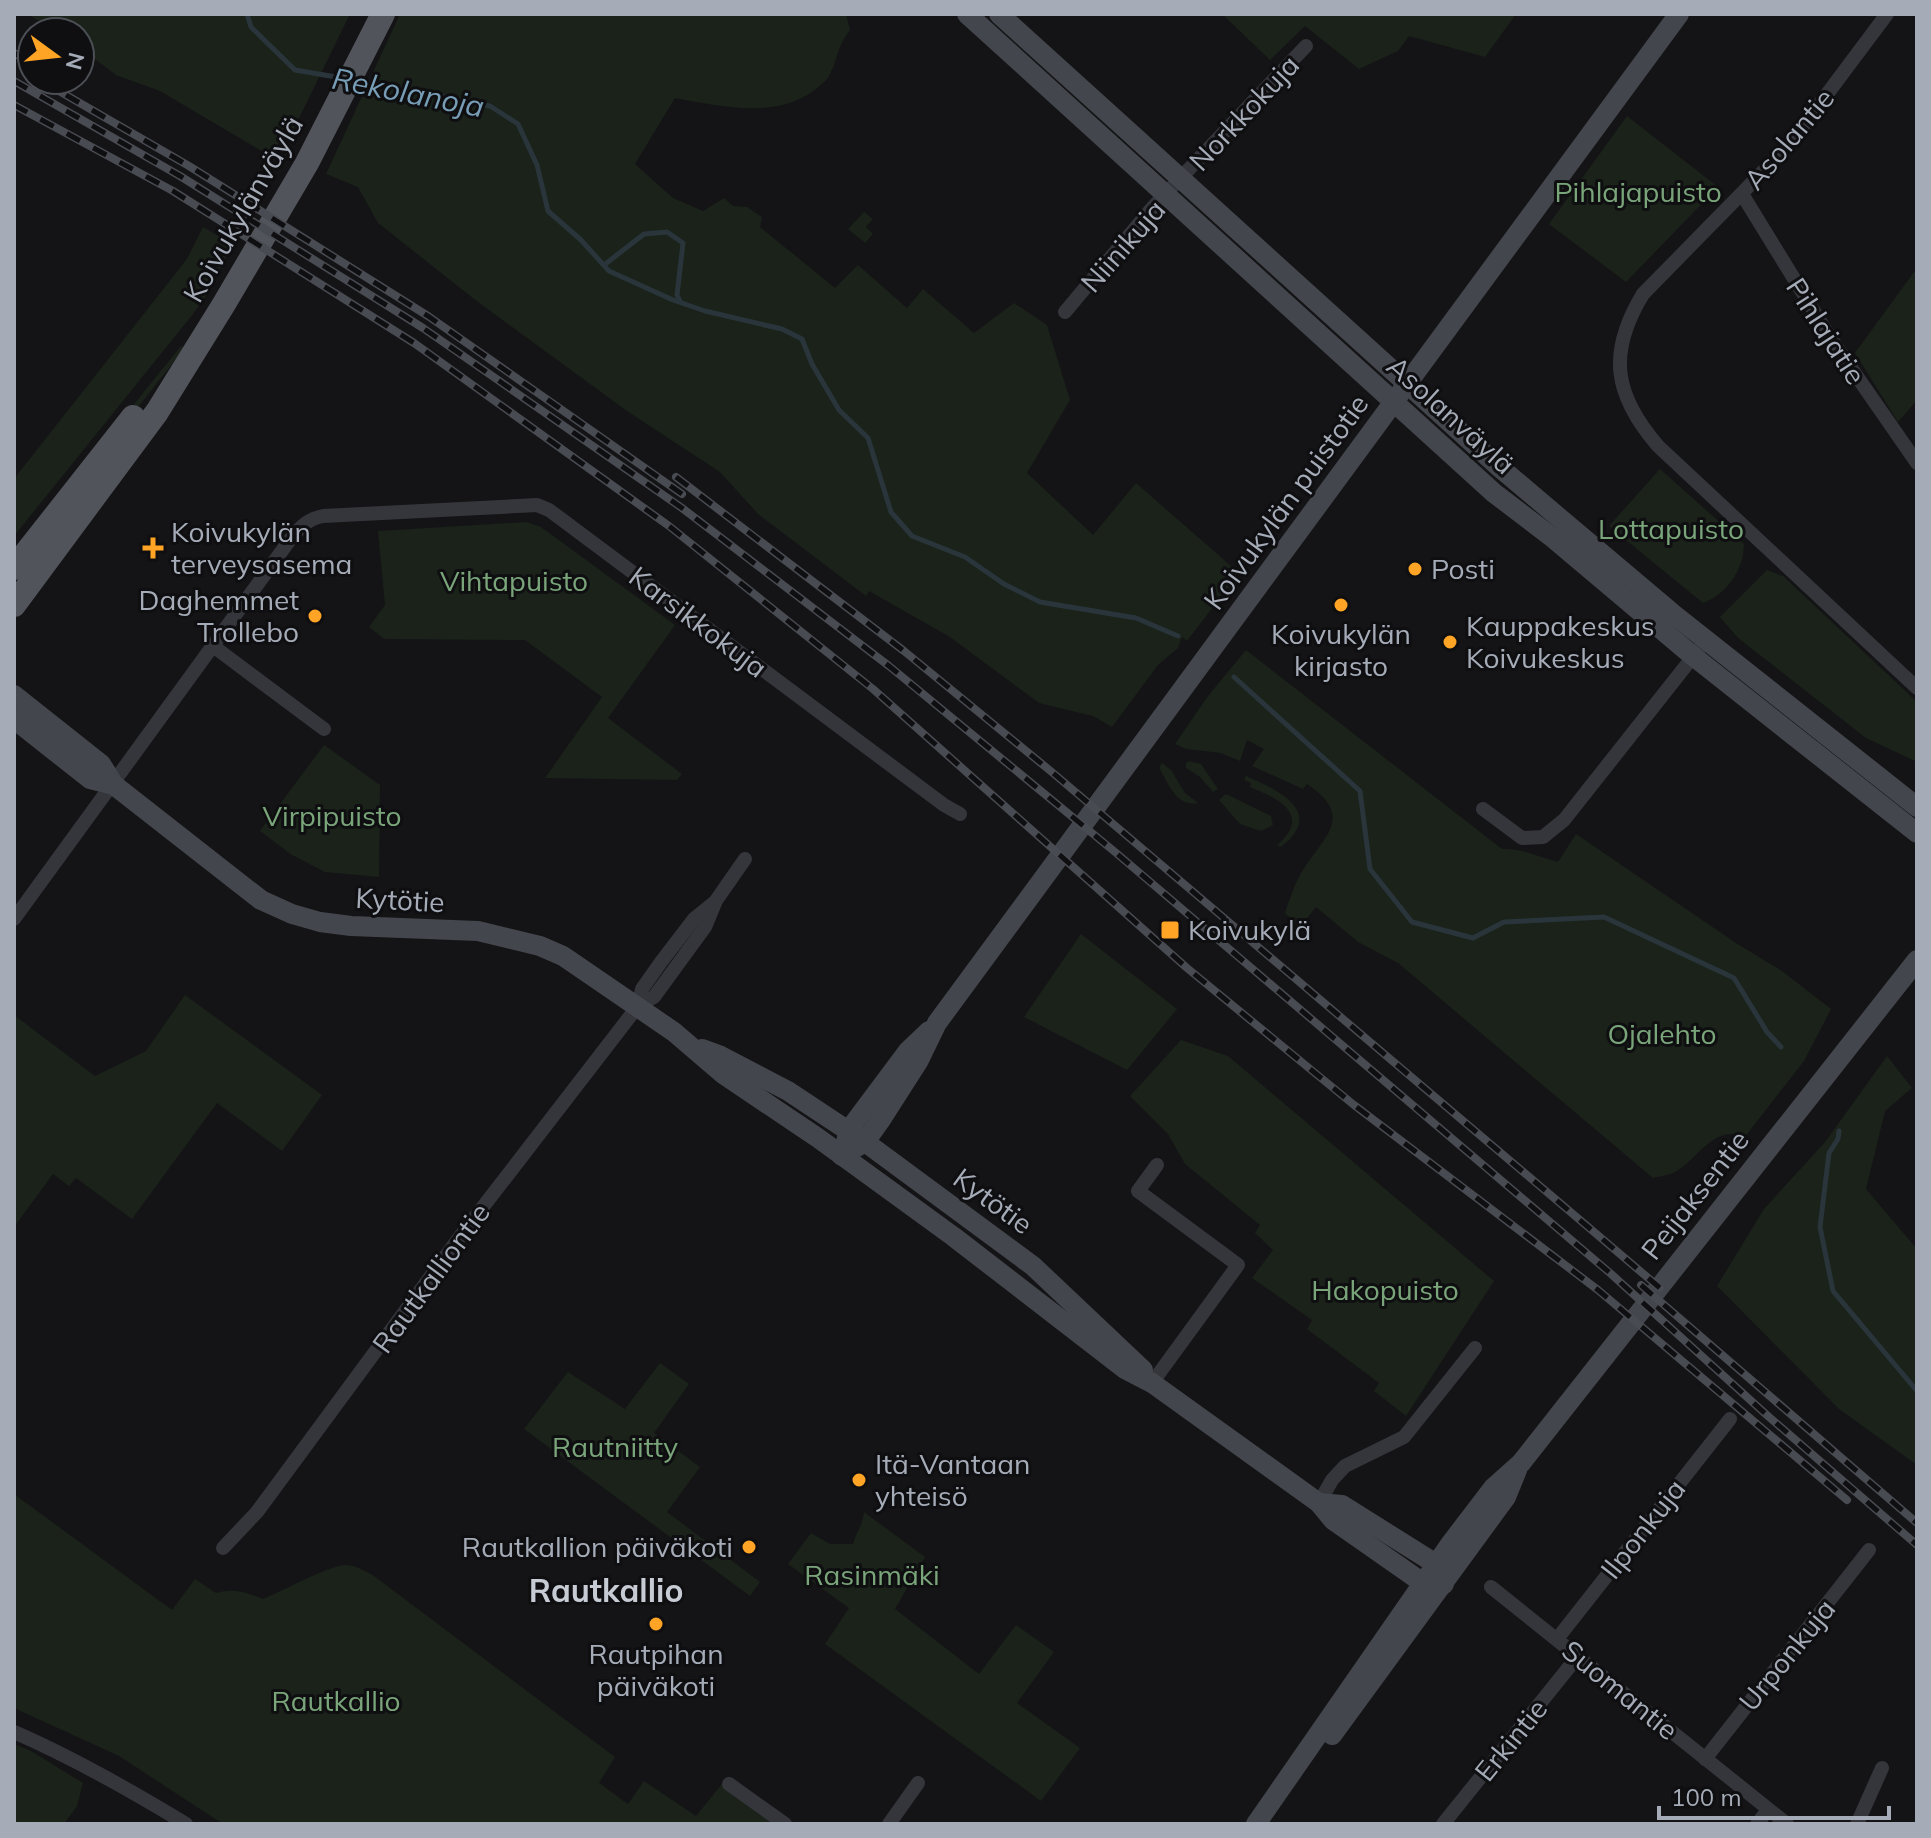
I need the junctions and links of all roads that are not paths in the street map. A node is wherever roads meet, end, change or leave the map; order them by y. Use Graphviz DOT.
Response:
graph roads {
  1 [pos="383,14"];
  2 [pos="967,14"];
  3 [pos="999,14"];
  4 [pos="1679,14"];
  5 [pos="1887,14"];
  6 [pos="1306,46"];
  7 [pos="1181,181"];
  8 [pos="1742,194"];
  9 [pos="1166,196"];
  10 [pos="1065,312"];
  11 [pos="196,346"];
  12 [pos="1408,384"];
  13 [pos="1395,401"];
  14 [pos="1917,463"];
  15 [pos="14,568"];
  16 [pos="14,605"];
  17 [pos="1707,639"];
  18 [pos="213,646"];
  19 [pos="1693,656"];
  20 [pos="1917,688"];
  21 [pos="14,695"];
  22 [pos="14,719"];
  23 [pos="324,729"];
  24 [pos="114,785"];
  25 [pos="1917,807"];
  26 [pos="1483,809"];
  27 [pos="960,814"];
  28 [pos="1917,833"];
  29 [pos="745,859"];
  30 [pos="14,919"];
  31 [pos="1917,960"];
  32 [pos="638,1006"];
  33 [pos="694,1047"];
  34 [pos="857,1136"];
  35 [pos="842,1156"];
  36 [pos="1157,1165"];
  37 [pos="1475,1348"];
  38 [pos="1152,1383"];
  39 [pos="1730,1419"];
  40 [pos="1519,1466"];
  41 [pos="1319,1503"];
  42 [pos="223,1548"];
  43 [pos="1869,1550"];
  44 [pos="1436,1564"];
  45 [pos="1434,1584"];
  46 [pos="1491,1587"];
  47 [pos="1557,1639"];
  48 [pos="1578,1656"];
  49 [pos="14,1732"];
  50 [pos="1705,1759"];
  51 [pos="1882,1768"];
  52 [pos="918,1783"];
  53 [pos="729,1784"];
  54 [pos="1768,1810"];
  55 [pos="186,1824"];
  56 [pos="785,1824"];
  57 [pos="889,1824"];
  58 [pos="1256,1824"];
  59 [pos="1443,1824"];
  60 [pos="1757,1824"];
  61 [pos="1787,1824"];
  62 [pos="1857,1824"];
  1 -- 11 [label="main road, Koivukylänväylä"];
  2 -- 9 [label="street, Asolanväylä"];
  3 -- 7 [label="street, Asolanväylä"];
  4 -- 12 [label="street, Koivukylän puistotie"];
  5 -- 8 [label="street, Asolantie"];
  6 -- 7 [label="street, Norkkokuja"];
  7 -- 9 [label="street, Niinikuja"];
  7 -- 12 [label="street, Asolanväylä"];
  8 -- 14 [label="street, Pihlajatie"];
  8 -- 20 [label="street, Asolantie"];
  9 -- 10 [label="street, Niinikuja"];
  9 -- 13 [label="street, Asolanväylä"];
  11 -- 15 [label="main road, Koivukylänväylä"];
  11 -- 16 [label="main road, Koivukylänväylä"];
  12 -- 13 [label="street, Koivukylän puistotie"];
  12 -- 17 [label="street, Asolanväylä"];
  13 -- 19 [label="street, Asolanväylä"];
  13 -- 34 [label="street, Koivukylän puistotie"];
  17 -- 19 [label="street"];
  17 -- 25 [label="street, Asolanväylä"];
  18 -- 23 [label="street"];
  18 -- 24 [label="street, Karsikkokuja"];
  18 -- 27 [label="street, Karsikkokuja"];
  19 -- 26 [label="street"];
  19 -- 28 [label="street, Asolanväylä"];
  21 -- 24 [label="street, Kytötie"];
  22 -- 24 [label="street, Kytötie"];
  24 -- 30 [label="street, Karsikkokuja"];
  24 -- 32 [label="street, Kytötie"];
  29 -- 32 [label="street, Rautkalliontie"];
  31 -- 40 [label="street, Peijaksentie"];
  32 -- 33 [label="street, Kytötie"];
  32 -- 42 [label="street, Rautkalliontie"];
  33 -- 34 [label="street, Kytötie"];
  33 -- 35 [label="street, Kytötie"];
  34 -- 35 [label="street, Koivukylän puistotie"];
  34 -- 38 [label="street, Kytötie"];
  35 -- 38 [label="street, Kytötie"];
  36 -- 38 [label="street"];
  37 -- 41 [label="street"];
  38 -- 41 [label="street, Kytötie"];
  39 -- 47 [label="street, Ilponkuja"];
  40 -- 44 [label="street, Peijaksentie"];
  40 -- 45 [label="street, Peijaksentie"];
  41 -- 44 [label="street, Kytötie"];
  41 -- 45 [label="street, Kytötie"];
  43 -- 50 [label="street, Urponkuja"];
  44 -- 45 [label="street, Peijaksentie"];
  45 -- 58 [label="street, Peijaksentie"];
  46 -- 47 [label="street, Suomantie"];
  47 -- 48 [label="street, Suomantie"];
  48 -- 50 [label="street, Suomantie"];
  48 -- 59 [label="street, Erkintie"];
  49 -- 55 [label="street"];
  50 -- 54 [label="street, Suomantie"];
  51 -- 62 [label="street"];
  52 -- 57 [label="street"];
  53 -- 56 [label="street"];
  54 -- 60 [label="street"];
  54 -- 61 [label="street, Suomantie"];
}
